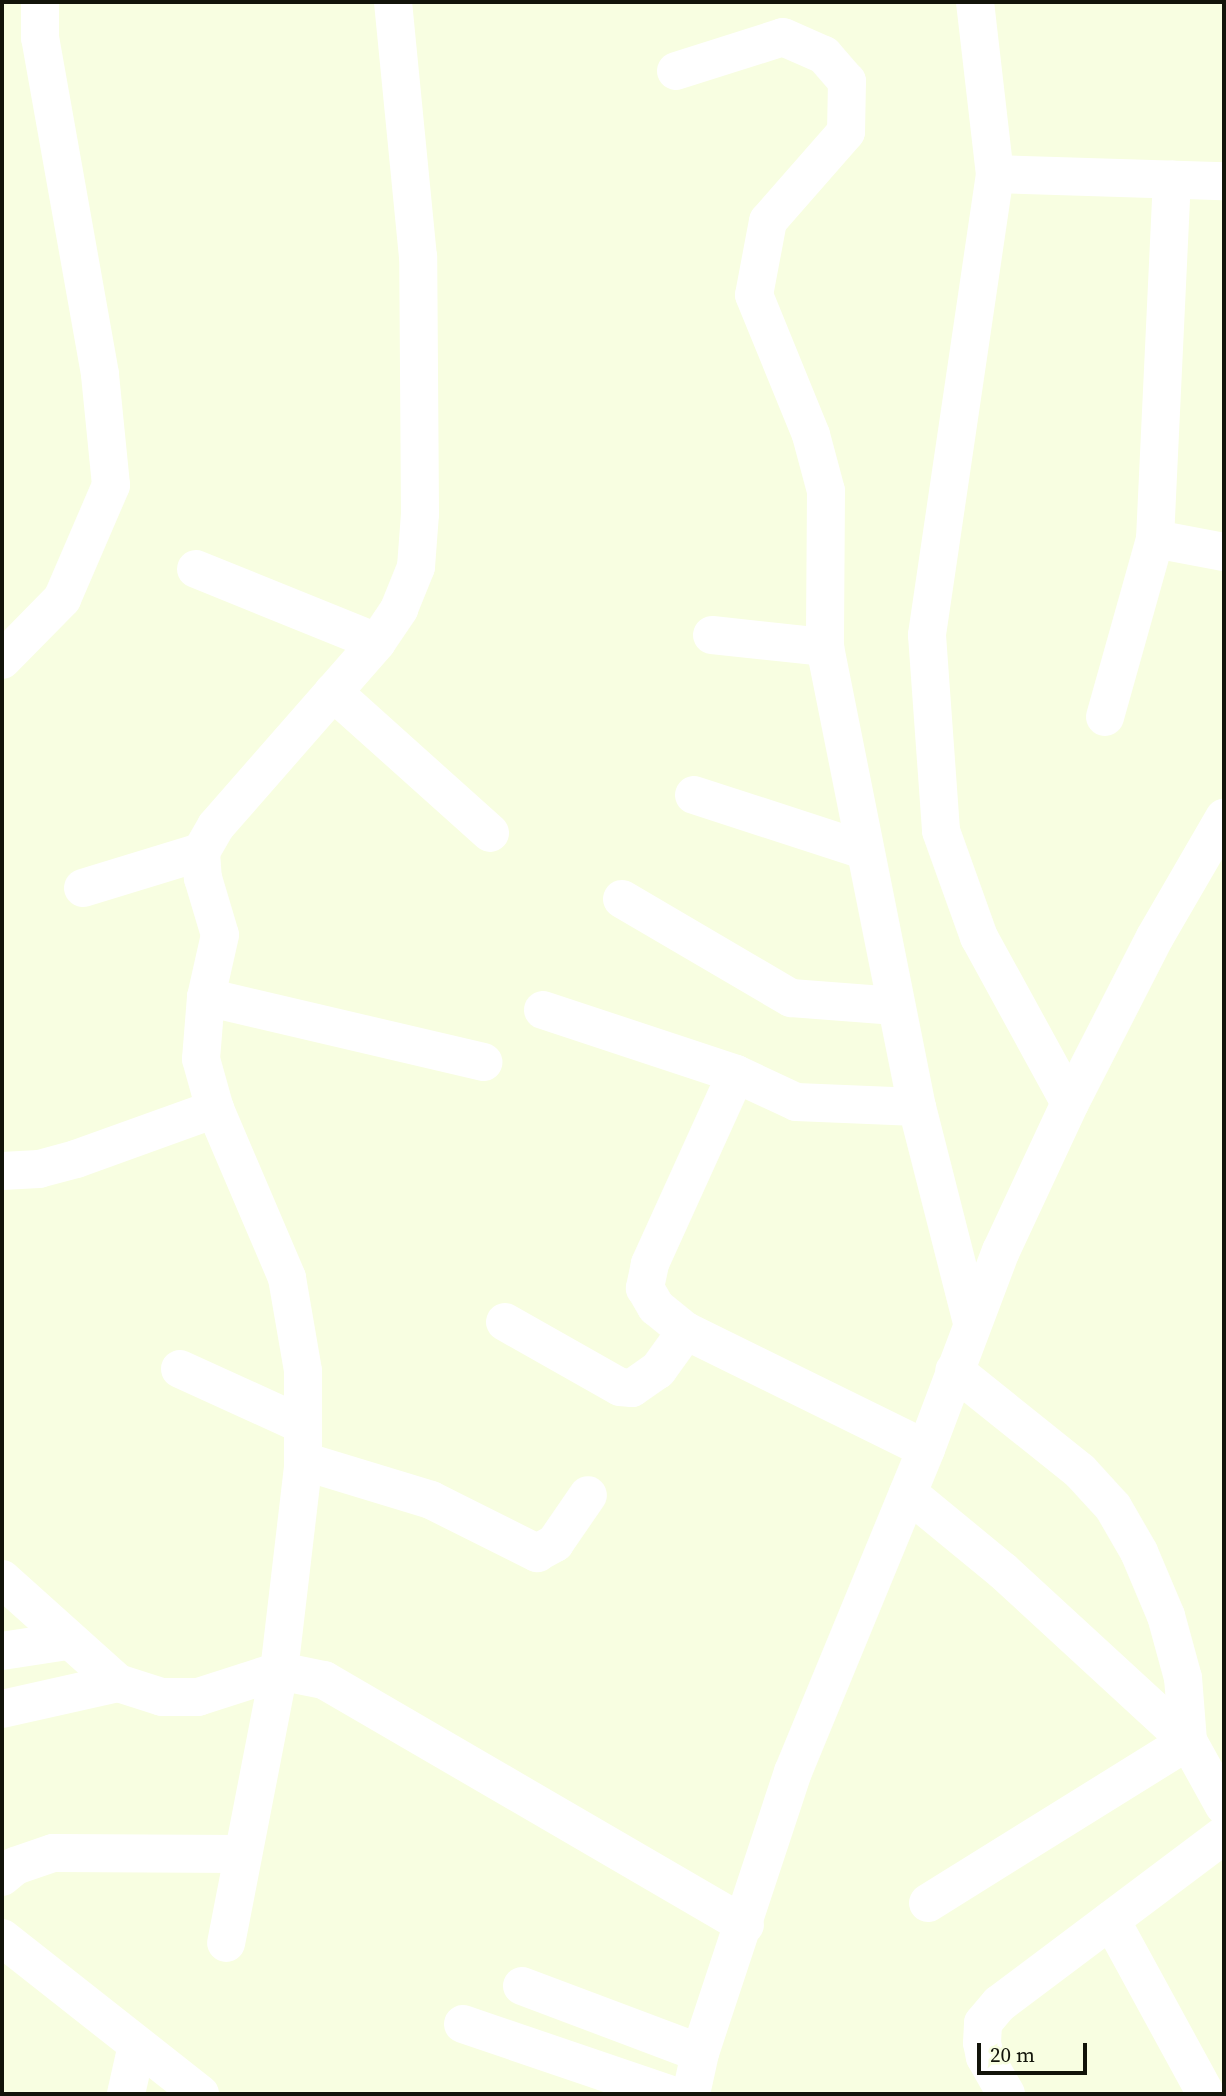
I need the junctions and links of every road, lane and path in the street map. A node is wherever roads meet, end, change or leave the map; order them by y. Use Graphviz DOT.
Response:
graph roads {
  1 [pos="40,2"];
  2 [pos="393,2"];
  3 [pos="975,2"];
  4 [pos="676,71"];
  5 [pos="995,174"];
  6 [pos="1172,179"];
  7 [pos="1224,181"];
  8 [pos="1155,539"];
  9 [pos="1224,552"];
  10 [pos="195,569"];
  11 [pos="712,635"];
  12 [pos="377,642"];
  13 [pos="825,646"];
  14 [pos="2,660"];
  15 [pos="333,692"];
  16 [pos="1105,717"];
  17 [pos="694,795"];
  18 [pos="1224,818"];
  19 [pos="490,834"];
  20 [pos="863,850"];
  21 [pos="201,852"];
  22 [pos="83,888"];
  23 [pos="622,899"];
  24 [pos="206,998"];
  25 [pos="896,1006"];
  26 [pos="543,1010"];
  27 [pos="484,1062"];
  28 [pos="736,1074"];
  29 [pos="1070,1103"];
  30 [pos="917,1107"];
  31 [pos="215,1109"];
  32 [pos="2,1171"];
  33 [pos="505,1322"];
  34 [pos="972,1322"];
  35 [pos="686,1331"];
  36 [pos="180,1369"];
  37 [pos="954,1370"];
  38 [pos="303,1443"];
  39 [pos="926,1448"];
  40 [pos="908,1493"];
  41 [pos="588,1494"];
  42 [pos="2,1579"];
  43 [pos="66,1641"];
  44 [pos="2,1651"];
  45 [pos="279,1671"];
  46 [pos="118,1683"];
  47 [pos="2,1709"];
  48 [pos="1205,1757"];
  49 [pos="1224,1806"];
  50 [pos="1224,1835"];
  51 [pos="242,1854"];
  52 [pos="2,1877"];
  53 [pos="928,1903"];
  54 [pos="1111,1920"];
  55 [pos="745,1925"];
  56 [pos="2,1938"];
  57 [pos="226,1943"];
  58 [pos="522,1986"];
  59 [pos="463,2024"];
  60 [pos="137,2045"];
  61 [pos="700,2053"];
  62 [pos="125,2094"];
  63 [pos="200,2094"];
  64 [pos="669,2094"];
  65 [pos="691,2094"];
  66 [pos="1006,2094"];
  67 [pos="1206,2094"];
  1 -- 14 [label="street"];
  2 -- 12 [label="street"];
  3 -- 5 [label="street"];
  4 -- 13 [label="street"];
  5 -- 6 [label="street"];
  5 -- 29 [label="street"];
  6 -- 7 [label="street"];
  6 -- 8 [label="street"];
  8 -- 9 [label="street"];
  8 -- 16 [label="street"];
  10 -- 12 [label="street"];
  11 -- 13 [label="street"];
  12 -- 15 [label="street"];
  13 -- 20 [label="street"];
  15 -- 19 [label="street"];
  15 -- 21 [label="street"];
  17 -- 20 [label="street"];
  18 -- 29 [label="street"];
  20 -- 25 [label="street"];
  21 -- 22 [label="street"];
  21 -- 24 [label="street"];
  23 -- 25 [label="street"];
  24 -- 27 [label="street"];
  24 -- 31 [label="street"];
  25 -- 30 [label="street"];
  26 -- 28 [label="street"];
  28 -- 30 [label="street"];
  28 -- 35 [label="street"];
  29 -- 34 [label="street"];
  30 -- 34 [label="street"];
  31 -- 32 [label="street"];
  31 -- 38 [label="street"];
  33 -- 35 [label="street"];
  34 -- 37 [label="street"];
  35 -- 39 [label="street"];
  36 -- 38 [label="street"];
  37 -- 39 [label="street"];
  37 -- 48 [label="street"];
  38 -- 41 [label="street"];
  38 -- 45 [label="street"];
  39 -- 40 [label="street"];
  40 -- 48 [label="street"];
  40 -- 55 [label="street"];
  42 -- 43 [label="street"];
  43 -- 44 [label="street"];
  43 -- 46 [label="street"];
  45 -- 46 [label="street"];
  45 -- 51 [label="street"];
  45 -- 55 [label="street"];
  46 -- 47 [label="street"];
  48 -- 49 [label="street"];
  48 -- 53 [label="street"];
  50 -- 54 [label="street"];
  51 -- 52 [label="street"];
  51 -- 57 [label="street"];
  54 -- 66 [label="street"];
  54 -- 67 [label="street"];
  55 -- 61 [label="street"];
  56 -- 60 [label="street"];
  58 -- 61 [label="street"];
  59 -- 64 [label="street"];
  60 -- 62 [label="street"];
  60 -- 63 [label="street"];
  61 -- 65 [label="street"];
}
